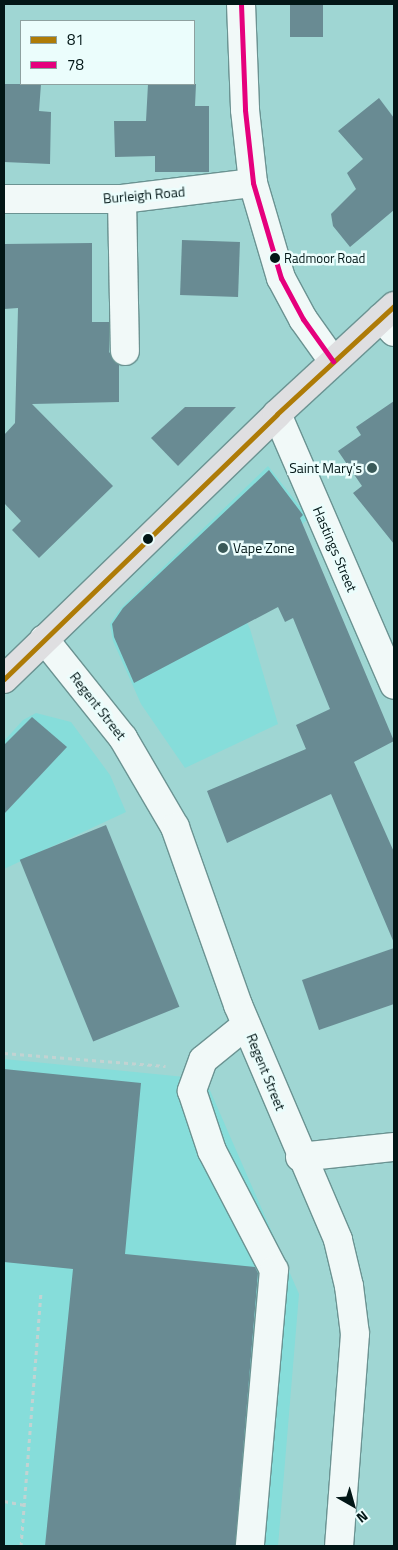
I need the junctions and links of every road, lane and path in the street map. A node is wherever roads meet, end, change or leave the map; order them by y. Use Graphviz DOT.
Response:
graph roads {
  1 [pos="241,4"];
  2 [pos="253,183"];
  3 [pos="4,199"];
  4 [pos="122,199"];
  5 [pos="390,319"];
  6 [pos="125,351"];
  7 [pos="334,361"];
  8 [pos="277,414"];
  9 [pos="44,639"];
  10 [pos="4,679"];
  11 [pos="394,685"];
  12 [pos="246,1025"];
  13 [pos="4,1054"];
  14 [pos="173,1061"];
  15 [pos="394,1147"];
  16 [pos="300,1157"];
  17 [pos="42,1294"];
  18 [pos="4,1501"];
  19 [pos="25,1505"];
  20 [pos="21,1546"];
  21 [pos="250,1546"];
  22 [pos="339,1546"];
  1 -- 2 [label="street"];
  2 -- 4 [label="street, Burleigh Road"];
  2 -- 7 [label="street"];
  3 -- 4 [label="street, Burleigh Road"];
  4 -- 6 [label="street"];
  5 -- 7 [label="main road"];
  7 -- 8 [label="main road"];
  8 -- 9 [label="main road"];
  8 -- 11 [label="street, Hastings Street"];
  9 -- 10 [label="main road"];
  9 -- 12 [label="street, Regent Street"];
  12 -- 16 [label="street, Regent Street"];
  12 -- 21 [label="street"];
  13 -- 14 [label="path"];
  15 -- 16 [label="street"];
  16 -- 22 [label="street, Regent Street"];
  17 -- 19 [label="path"];
  18 -- 19 [label="path"];
  19 -- 20 [label="path"];
}
